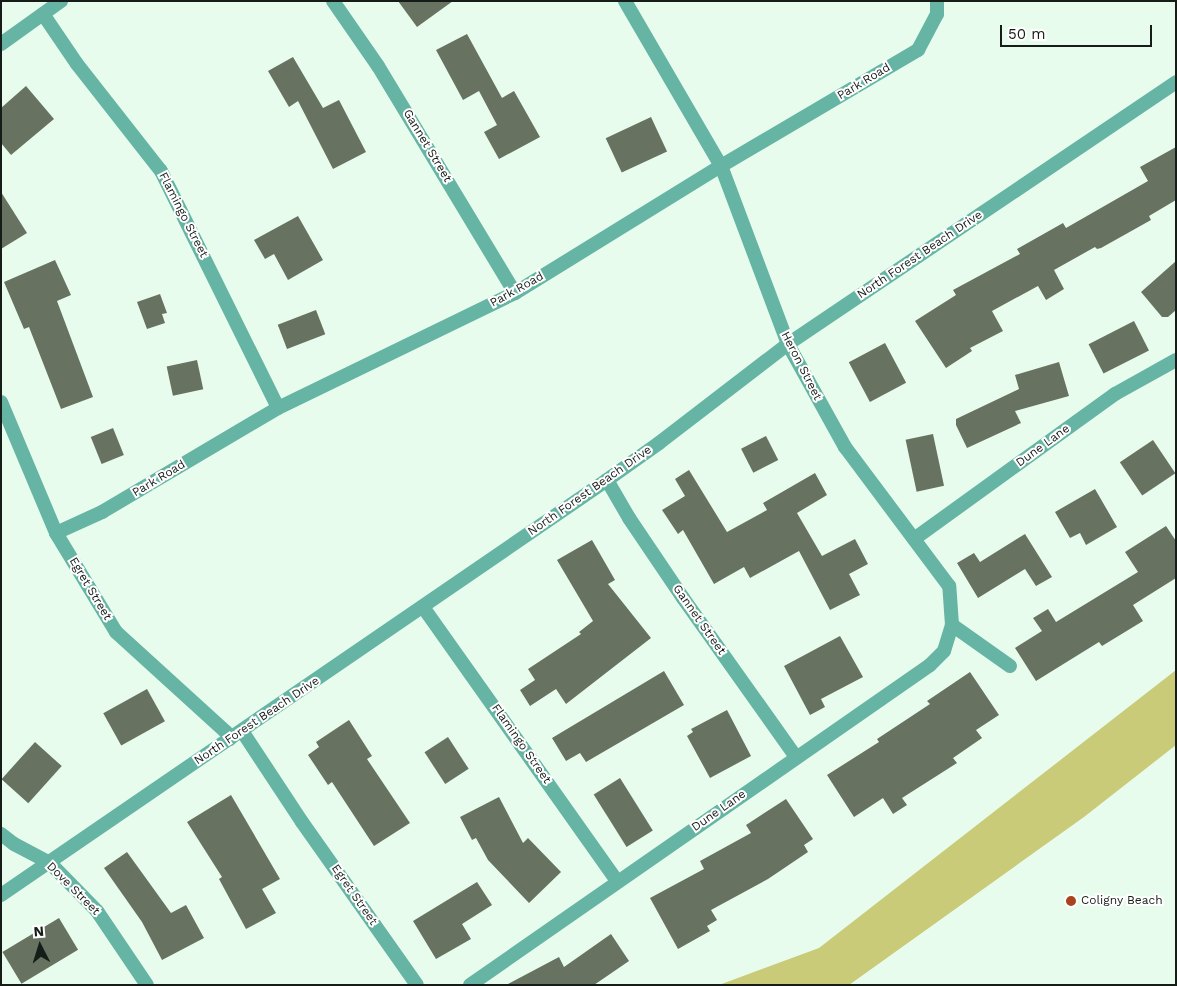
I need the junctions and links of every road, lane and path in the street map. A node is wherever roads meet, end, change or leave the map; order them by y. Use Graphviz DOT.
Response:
graph roads {
  1 [pos="61,1"];
  2 [pos="333,1"];
  3 [pos="625,1"];
  4 [pos="937,1"];
  5 [pos="43,14"];
  6 [pos="1,44"];
  7 [pos="1176,82"];
  8 [pos="721,166"];
  9 [pos="515,293"];
  10 [pos="788,344"];
  11 [pos="1176,360"];
  12 [pos="1,402"];
  13 [pos="278,408"];
  14 [pos="607,480"];
  15 [pos="56,532"];
  16 [pos="914,539"];
  17 [pos="423,607"];
  18 [pos="952,625"];
  19 [pos="1010,666"];
  20 [pos="242,730"];
  21 [pos="230,739"];
  22 [pos="796,757"];
  23 [pos="1,834"];
  24 [pos="50,863"];
  25 [pos="617,881"];
  26 [pos="1,895"];
  27 [pos="147,985"];
  28 [pos="417,985"];
  29 [pos="470,985"];
  1 -- 5 [label="street"];
  2 -- 9 [label="street, Gannet Street"];
  3 -- 8 [label="street, Heron Street"];
  4 -- 8 [label="street, Park Road"];
  5 -- 6 [label="street"];
  5 -- 13 [label="street, Flamingo Street"];
  7 -- 10 [label="street, North Forest Beach Drive"];
  8 -- 9 [label="street, Park Road"];
  8 -- 10 [label="street, Heron Street"];
  9 -- 13 [label="street, Park Road"];
  10 -- 14 [label="street, North Forest Beach Drive"];
  10 -- 16 [label="street, Heron Street"];
  11 -- 16 [label="street, Dune Lane"];
  12 -- 15 [label="street, Egret Street"];
  13 -- 15 [label="street, Park Road"];
  14 -- 17 [label="street, North Forest Beach Drive"];
  14 -- 22 [label="street, Gannet Street"];
  15 -- 21 [label="street, Egret Street"];
  16 -- 18 [label="street, Heron Street"];
  17 -- 20 [label="street, North Forest Beach Drive"];
  17 -- 25 [label="street, Flamingo Street"];
  18 -- 19 [label="street"];
  18 -- 22 [label="street, Dune Lane"];
  20 -- 21 [label="street, North Forest Beach Drive"];
  20 -- 28 [label="street, Egret Street"];
  21 -- 24 [label="street, North Forest Beach Drive"];
  22 -- 25 [label="street, Dune Lane"];
  23 -- 24 [label="street, Dove Street"];
  24 -- 26 [label="street, North Forest Beach Drive"];
  24 -- 27 [label="street, Dove Street"];
  25 -- 29 [label="street, Dune Lane"];
}
